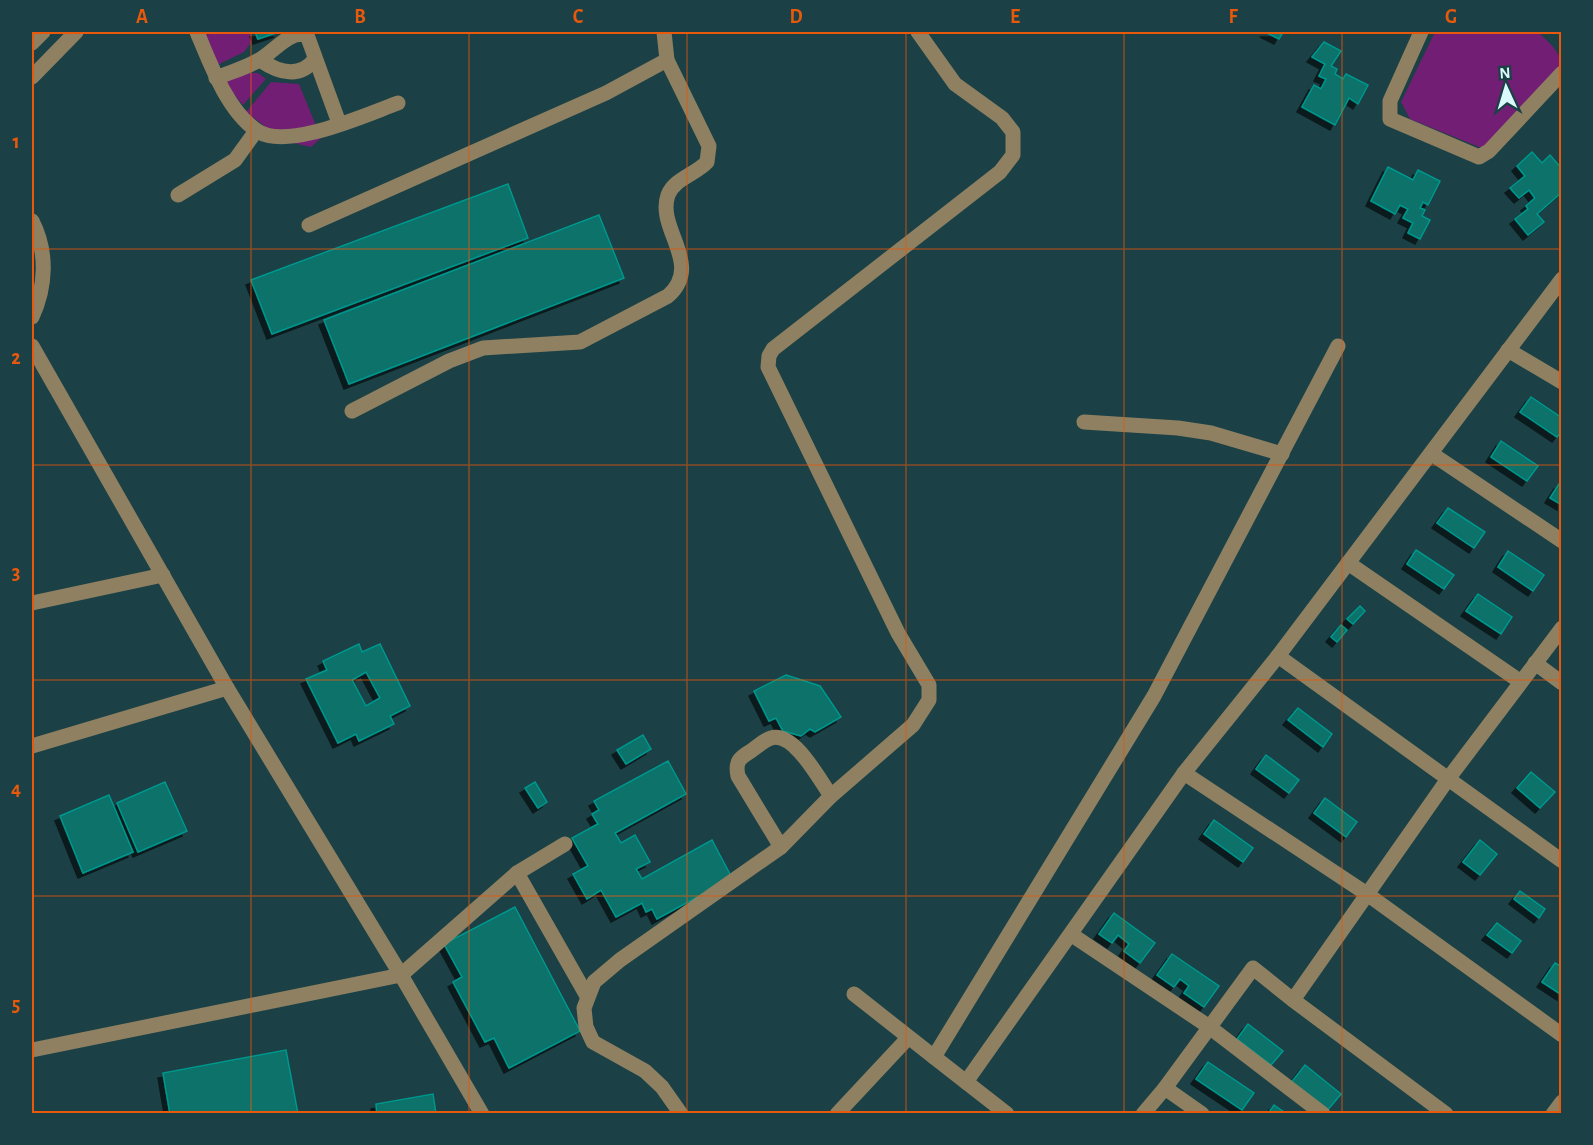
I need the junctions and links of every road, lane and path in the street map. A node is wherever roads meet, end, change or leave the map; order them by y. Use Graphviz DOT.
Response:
graph roads {
  1 [pos="43,32"];
  2 [pos="76,32"];
  3 [pos="197,32"];
  4 [pos="664,32"];
  5 [pos="918,32"];
  6 [pos="1421,32"];
  7 [pos="32,43"];
  8 [pos="315,59"];
  9 [pos="260,60"];
  10 [pos="668,60"];
  11 [pos="1562,73"];
  12 [pos="32,77"];
  13 [pos="216,78"];
  14 [pos="398,103"];
  15 [pos="339,123"];
  16 [pos="256,131"];
  17 [pos="178,195"];
  18 [pos="32,222"];
  19 [pos="309,225"];
  20 [pos="1562,279"];
  21 [pos="32,317"];
  22 [pos="32,346"];
  23 [pos="1338,346"];
  24 [pos="1508,350"];
  25 [pos="1562,382"];
  26 [pos="352,411"];
  27 [pos="1084,422"];
  28 [pos="1282,454"];
  29 [pos="1432,454"];
  30 [pos="1562,541"];
  31 [pos="1348,563"];
  32 [pos="163,575"];
  33 [pos="32,603"];
  34 [pos="1562,628"];
  35 [pos="1278,656"];
  36 [pos="1535,663"];
  37 [pos="1521,682"];
  38 [pos="1562,683"];
  39 [pos="227,688"];
  40 [pos="32,746"];
  41 [pos="1184,773"];
  42 [pos="1448,779"];
  43 [pos="831,796"];
  44 [pos="565,844"];
  45 [pos="781,847"];
  46 [pos="1562,861"];
  47 [pos="517,873"];
  48 [pos="1367,894"];
  49 [pos="1072,935"];
  50 [pos="401,975"];
  51 [pos="854,994"];
  52 [pos="587,996"];
  53 [pos="1293,999"];
  54 [pos="1208,1026"];
  55 [pos="1562,1035"];
  56 [pos="908,1038"];
  57 [pos="32,1050"];
  58 [pos="934,1057"];
  59 [pos="966,1082"];
  60 [pos="1165,1088"];
  61 [pos="1562,1102"];
  62 [pos="482,1113"];
  63 [pos="681,1113"];
  64 [pos="837,1113"];
  65 [pos="1007,1113"];
  66 [pos="1143,1113"];
  67 [pos="1202,1113"];
  68 [pos="1323,1113"];
  69 [pos="1446,1113"];
  70 [pos="1553,1113"];
  1 -- 7 [label="lane"];
  2 -- 12 [label="lane"];
  3 -- 13 [label="lane"];
  4 -- 10 [label="lane"];
  5 -- 43 [label="lane"];
  6 -- 11 [label="lane"];
  8 -- 9 [label="lane"];
  8 -- 9 [label="lane"];
  8 -- 15 [label="lane"];
  9 -- 13 [label="lane"];
  10 -- 19 [label="lane"];
  10 -- 26 [label="lane"];
  13 -- 16 [label="lane"];
  14 -- 15 [label="lane"];
  15 -- 16 [label="lane"];
  16 -- 17 [label="lane"];
  18 -- 21 [label="lane"];
  20 -- 24 [label="lane"];
  22 -- 32 [label="lane"];
  23 -- 28 [label="lane"];
  24 -- 25 [label="lane"];
  24 -- 29 [label="lane"];
  27 -- 28 [label="lane"];
  28 -- 58 [label="lane"];
  29 -- 30 [label="lane"];
  29 -- 31 [label="lane"];
  31 -- 35 [label="lane"];
  31 -- 37 [label="lane"];
  32 -- 33 [label="lane"];
  32 -- 39 [label="lane"];
  34 -- 36 [label="lane"];
  35 -- 41 [label="lane"];
  35 -- 42 [label="lane"];
  36 -- 37 [label="lane"];
  36 -- 38 [label="lane"];
  37 -- 42 [label="lane"];
  39 -- 40 [label="lane"];
  39 -- 50 [label="lane"];
  41 -- 48 [label="lane"];
  41 -- 49 [label="lane"];
  42 -- 46 [label="lane"];
  42 -- 48 [label="lane"];
  43 -- 45 [label="lane"];
  43 -- 45 [label="lane"];
  44 -- 47 [label="lane"];
  45 -- 52 [label="lane"];
  47 -- 50 [label="lane"];
  47 -- 52 [label="lane"];
  48 -- 53 [label="lane"];
  48 -- 55 [label="lane"];
  49 -- 54 [label="lane"];
  49 -- 59 [label="lane"];
  50 -- 57 [label="lane"];
  50 -- 62 [label="lane"];
  51 -- 56 [label="lane"];
  52 -- 63 [label="lane"];
  53 -- 54 [label="lane"];
  53 -- 69 [label="lane"];
  54 -- 60 [label="lane"];
  54 -- 68 [label="lane"];
  56 -- 58 [label="lane"];
  56 -- 64 [label="lane"];
  58 -- 59 [label="lane"];
  59 -- 65 [label="lane"];
  60 -- 66 [label="lane"];
  60 -- 67 [label="lane"];
  61 -- 70 [label="lane"];
}
